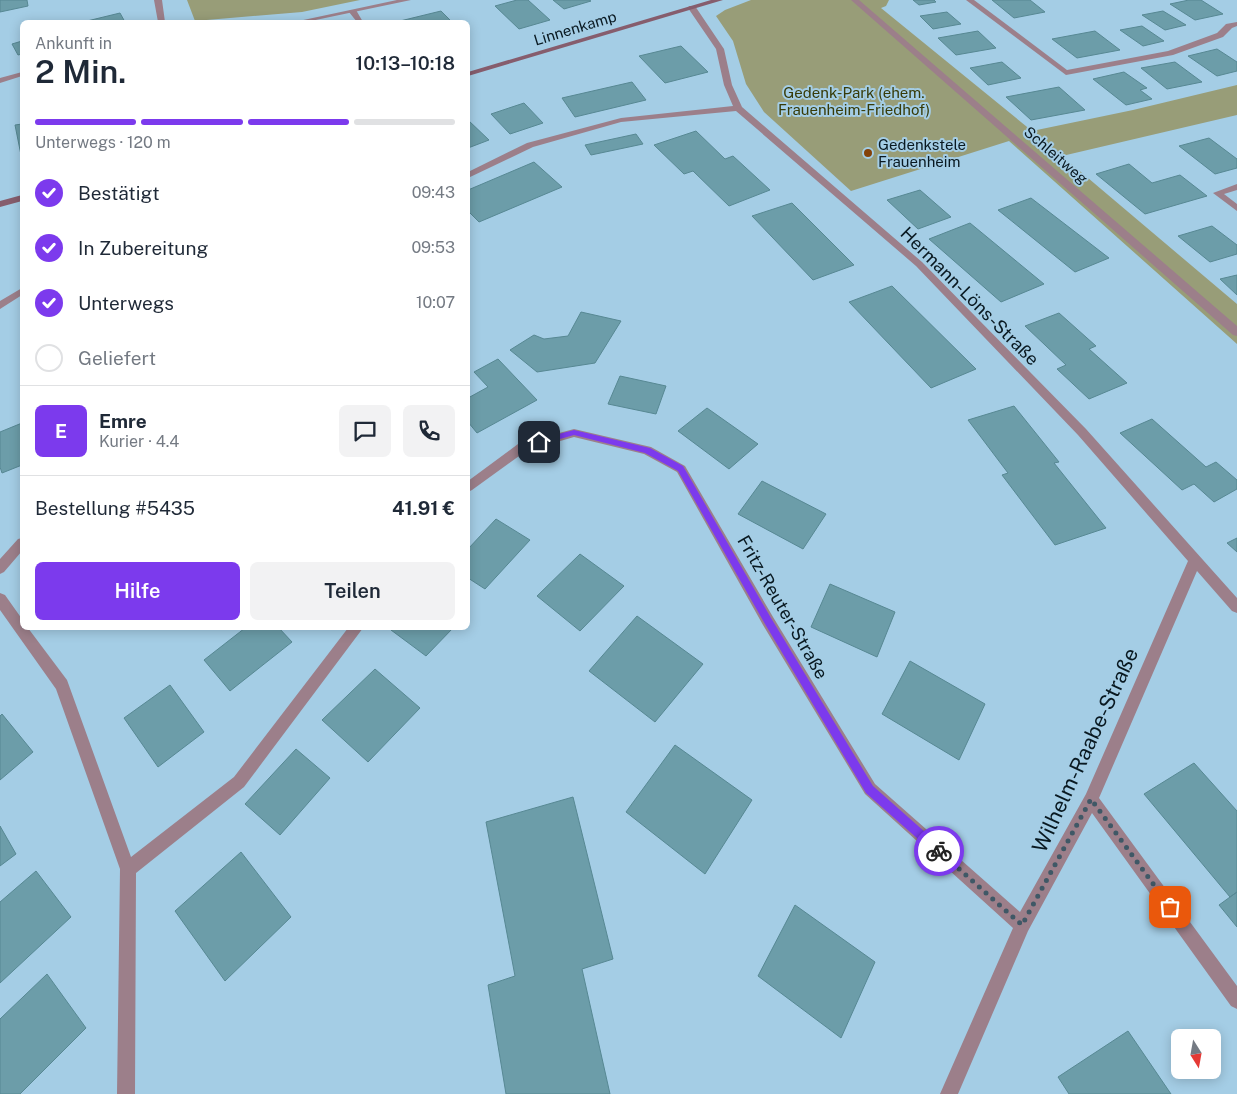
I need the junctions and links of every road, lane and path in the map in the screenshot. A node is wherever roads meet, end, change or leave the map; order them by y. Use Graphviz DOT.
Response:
graph roads {
  1 [pos="158,0"];
  2 [pos="407,0"];
  3 [pos="719,0"];
  4 [pos="855,0"];
  5 [pos="970,0"];
  6 [pos="692,8"];
  7 [pos="353,12"];
  8 [pos="162,20"];
  9 [pos="309,20"];
  10 [pos="359,20"];
  11 [pos="1237,24"];
  12 [pos="470,73"];
  13 [pos="20,75"];
  14 [pos="0,81"];
  15 [pos="738,108"];
  16 [pos="470,173"];
  17 [pos="1237,187"];
  18 [pos="20,199"];
  19 [pos="0,204"];
  20 [pos="1237,208"];
  21 [pos="20,292"];
  22 [pos="0,306"];
  23 [pos="1237,332"];
  24 [pos="470,486"];
  25 [pos="20,545"];
  26 [pos="1196,560"];
  27 [pos="0,568"];
  28 [pos="0,599"];
  29 [pos="1237,607"];
  30 [pos="20,627"];
  31 [pos="22,630"];
  32 [pos="354,630"];
  33 [pos="1091,799"];
  34 [pos="128,869"];
  35 [pos="1022,925"];
  36 [pos="1237,1000"];
  37 [pos="126,1094"];
  38 [pos="949,1094"];
  1 -- 8 [label="street"];
  2 -- 7 [label="street"];
  3 -- 6 [label="main road, Linnenkamp"];
  4 -- 23 [label="street, Schleitweg"];
  5 -- 11 [label="street"];
  6 -- 12 [label="main road, Linnenkamp"];
  6 -- 15 [label="street, Hermann-Löns-Straße"];
  7 -- 9 [label="street"];
  7 -- 10 [label="street"];
  13 -- 14 [label="street"];
  15 -- 16 [label="street"];
  15 -- 26 [label="street, Hermann-Löns-Straße"];
  17 -- 20 [label="street"];
  18 -- 19 [label="main road"];
  21 -- 22 [label="street"];
  24 -- 35 [label="street, Fritz-Reuter-Straße"];
  25 -- 27 [label="street"];
  26 -- 29 [label="street, Hermann-Löns-Straße"];
  26 -- 33 [label="street, Wilhelm-Raabe-Straße"];
  28 -- 30 [label="street"];
  31 -- 34 [label="street"];
  32 -- 34 [label="street"];
  33 -- 35 [label="street, Wilhelm-Raabe-Straße"];
  33 -- 36 [label="street"];
  34 -- 37 [label="street"];
  35 -- 38 [label="street, Wilhelm-Raabe-Straße"];
}
